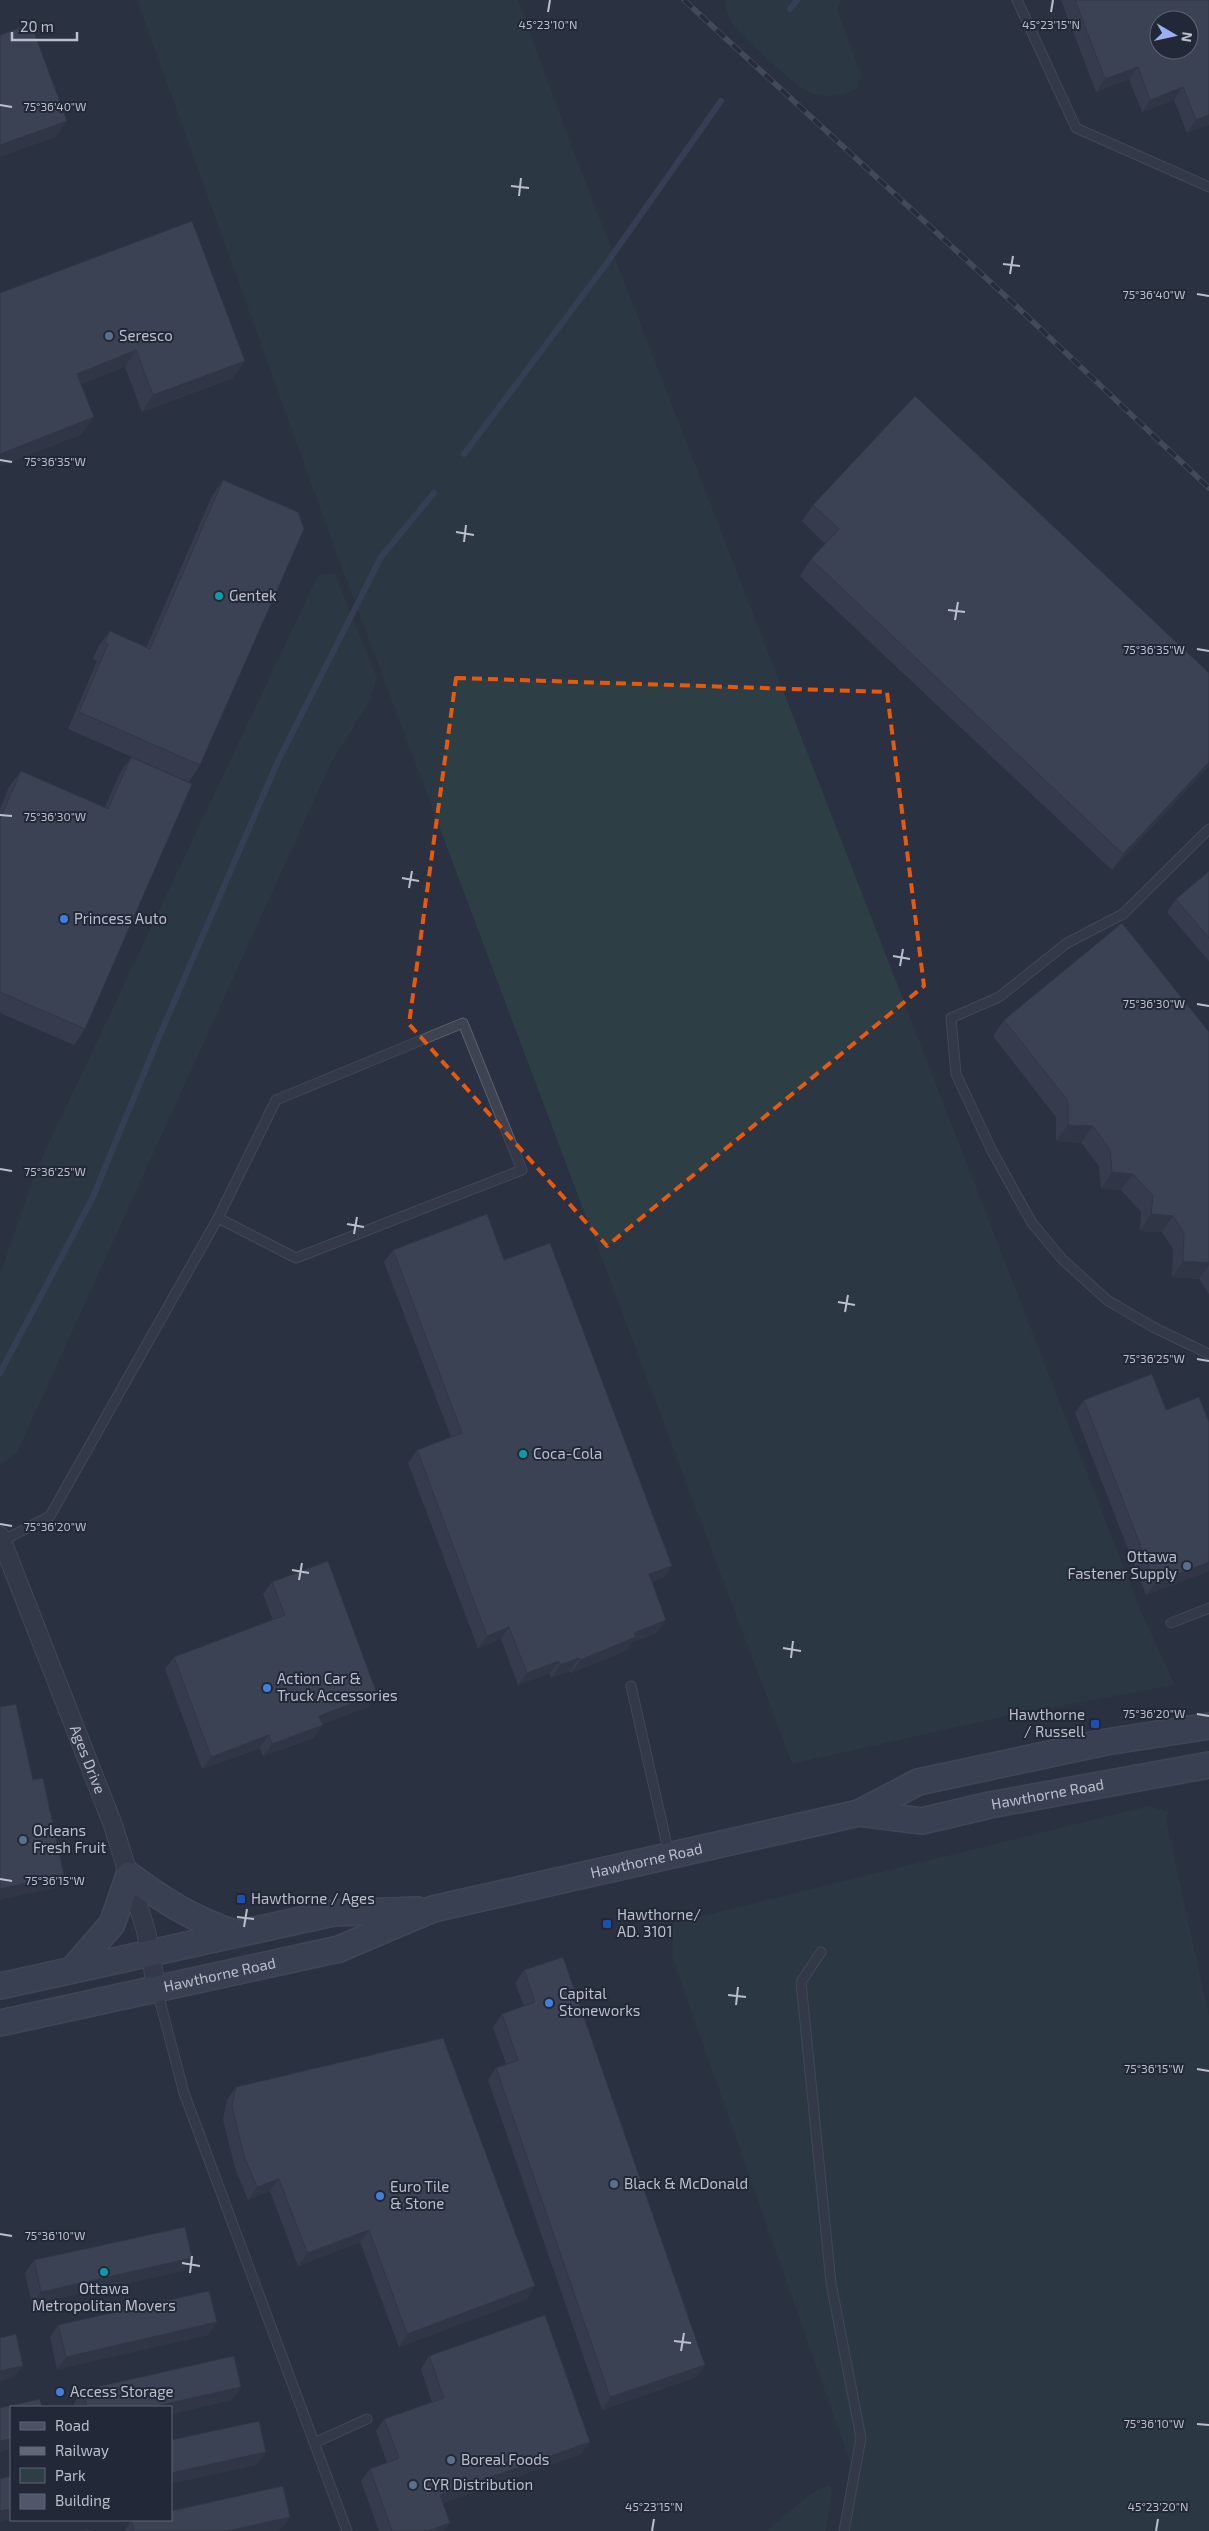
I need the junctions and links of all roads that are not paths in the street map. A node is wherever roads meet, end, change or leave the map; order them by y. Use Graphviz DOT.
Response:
graph roads {
  1 [pos="1017,0"];
  2 [pos="1209,187"];
  3 [pos="1209,829"];
  4 [pos="218,1218"];
  5 [pos="1209,1354"];
  6 [pos="1,1538"];
  7 [pos="1209,1608"];
  8 [pos="1171,1623"];
  9 [pos="631,1686"];
  10 [pos="1209,1726"];
  11 [pos="1209,1765"];
  12 [pos="859,1813"];
  13 [pos="669,1856"];
  14 [pos="129,1876"];
  15 [pos="433,1909"];
  16 [pos="235,1933"];
  17 [pos="151,1951"];
  18 [pos="821,1952"];
  19 [pos="74,1969"];
  20 [pos="0,1986"];
  21 [pos="157,1990"];
  22 [pos="0,2024"];
  23 [pos="367,2419"];
  24 [pos="314,2443"];
  25 [pos="347,2531"];
  26 [pos="844,2531"];
  1 -- 2 [label="lane"];
  3 -- 5 [label="lane"];
  4 -- 4 [label="lane"];
  4 -- 6 [label="lane"];
  6 -- 14 [label="street, Ages Drive"];
  7 -- 8 [label="lane"];
  9 -- 13 [label="lane"];
  10 -- 12 [label="main road, Hawthorne Road"];
  11 -- 12 [label="main road, Hawthorne Road"];
  12 -- 13 [label="main road, Hawthorne Road"];
  13 -- 15 [label="main road, Hawthorne Road"];
  14 -- 16 [label="main road"];
  14 -- 17 [label="street, Ages Drive"];
  14 -- 19 [label="main road"];
  15 -- 16 [label="main road, Hawthorne Road"];
  15 -- 21 [label="main road, Hawthorne Road"];
  16 -- 17 [label="main road, Hawthorne Road"];
  17 -- 19 [label="main road, Hawthorne Road"];
  17 -- 21 [label="street, Ages Drive"];
  18 -- 26 [label="lane"];
  19 -- 20 [label="main road, Hawthorne Road"];
  21 -- 22 [label="main road, Hawthorne Road"];
  21 -- 24 [label="lane"];
  23 -- 24 [label="lane"];
  24 -- 25 [label="lane"];
}
